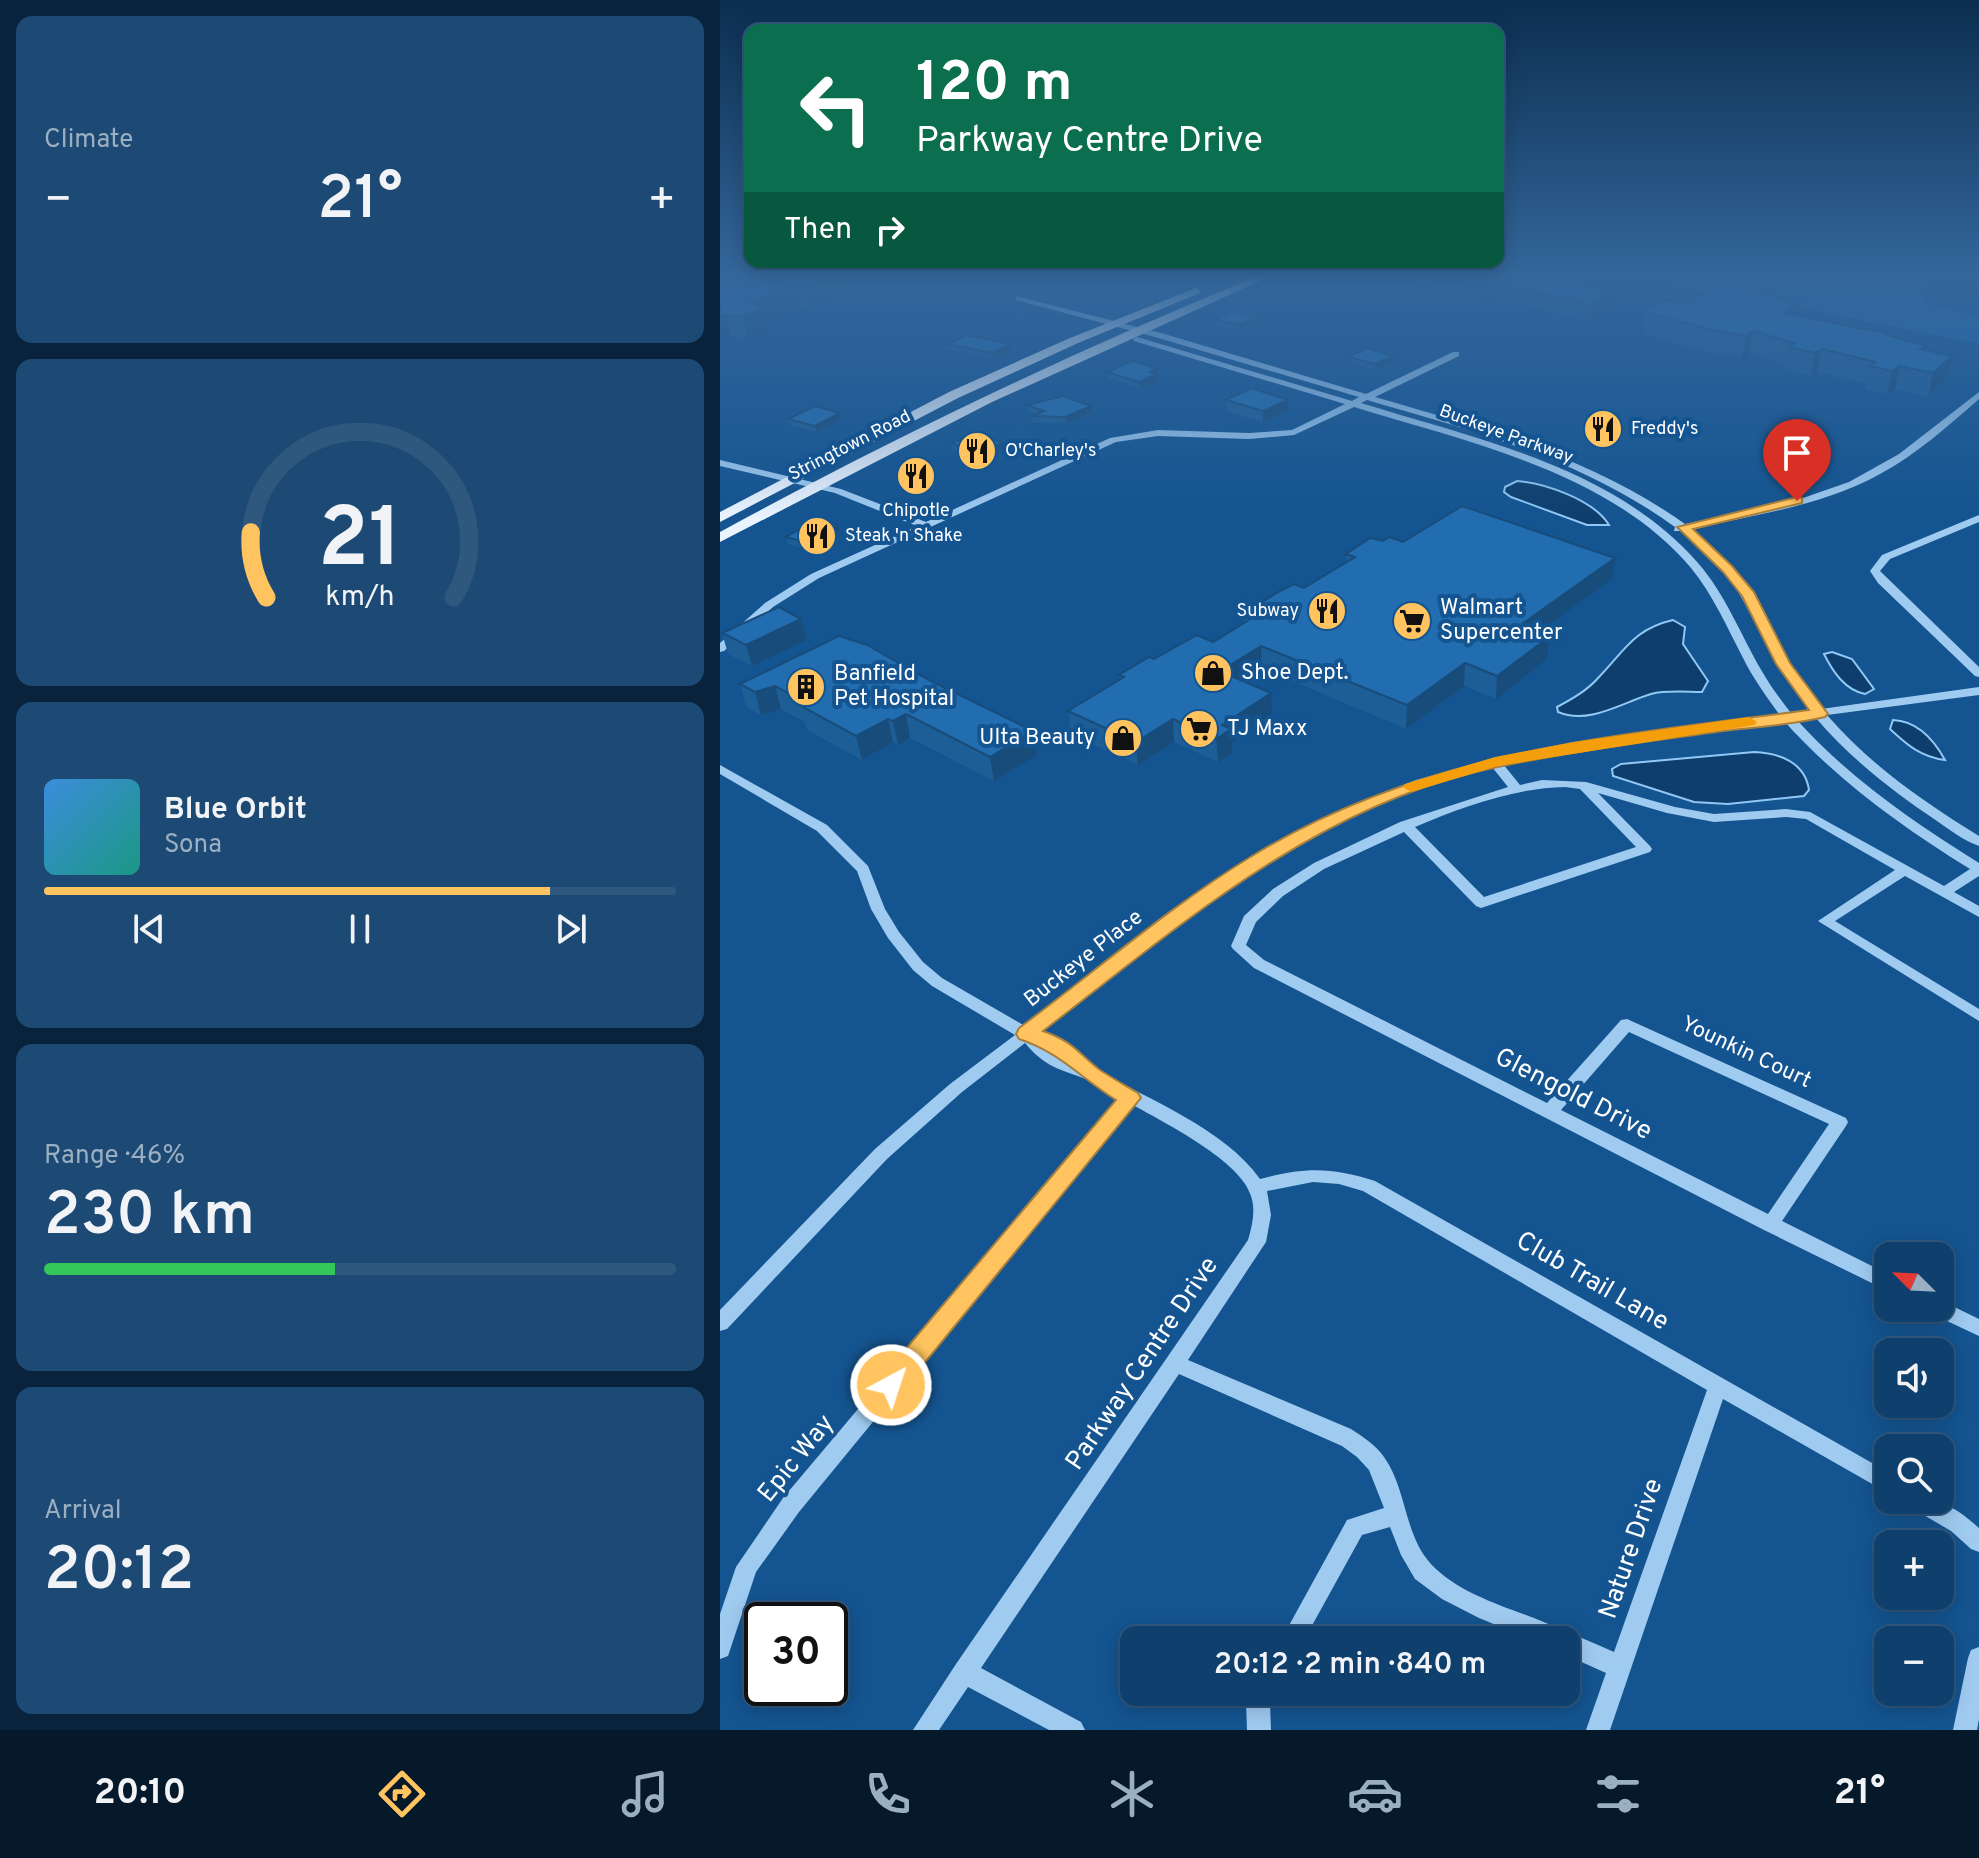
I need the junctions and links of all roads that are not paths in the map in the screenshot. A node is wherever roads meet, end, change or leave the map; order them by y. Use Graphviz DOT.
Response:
graph roads {
  1 [pos="1036,358"];
  2 [pos="1076,358"];
  3 [pos="1212,358"];
  4 [pos="1226,358"];
  5 [pos="1448,358"];
  6 [pos="1979,395"];
  7 [pos="1368,397"];
  8 [pos="1354,404"];
  9 [pos="925,409"];
  10 [pos="720,463"];
  11 [pos="791,478"];
  12 [pos="817,485"];
  13 [pos="720,518"];
  14 [pos="1979,518"];
  15 [pos="925,525"];
  16 [pos="1683,527"];
  17 [pos="1660,532"];
  18 [pos="721,537"];
  19 [pos="720,649"];
  20 [pos="1979,673"];
  21 [pos="1979,691"];
  22 [pos="1820,714"];
  23 [pos="1787,717"];
  24 [pos="1495,762"];
  25 [pos="720,769"];
  26 [pos="1584,786"];
  27 [pos="1517,790"];
  28 [pos="1405,825"];
  29 [pos="1979,842"];
  30 [pos="1906,869"];
  31 [pos="1979,870"];
  32 [pos="1946,891"];
  33 [pos="1979,912"];
  34 [pos="1979,1016"];
  35 [pos="1026,1034"];
  36 [pos="1130,1098"];
  37 [pos="1549,1112"];
  38 [pos="1257,1187"];
  39 [pos="1770,1225"];
  40 [pos="1874,1276"];
  41 [pos="1954,1316"];
  42 [pos="720,1323"];
  43 [pos="1979,1328"];
  44 [pos="1175,1363"];
  45 [pos="1718,1386"];
  46 [pos="1874,1475"];
  47 [pos="1942,1514"];
  48 [pos="1396,1515"];
  49 [pos="1979,1542"];
  50 [pos="1300,1626"];
  51 [pos="1528,1626"];
  52 [pos="720,1648"];
  53 [pos="1580,1649"];
  54 [pos="1979,1658"];
  55 [pos="1620,1667"];
  56 [pos="964,1672"];
  57 [pos="1258,1706"];
  58 [pos="925,1730"];
  59 [pos="1073,1730"];
  60 [pos="1259,1730"];
  61 [pos="1598,1730"];
  62 [pos="1965,1730"];
  1 -- 9 [label="main road, Stringtown Road"];
  2 -- 12 [label="main road, Stringtown Road"];
  3 -- 8 [label="street, Buckeye Parkway"];
  4 -- 7 [label="street, Buckeye Parkway"];
  5 -- 7 [label="street"];
  6 -- 16 [label="street"];
  7 -- 8 [label="street"];
  7 -- 16 [label="street, Buckeye Parkway"];
  8 -- 15 [label="street"];
  8 -- 17 [label="street, Buckeye Parkway"];
  9 -- 11 [label="main road, Stringtown Road"];
  9 -- 12 [label="main road"];
  10 -- 11 [label="street"];
  11 -- 12 [label="street"];
  11 -- 13 [label="main road, Stringtown Road"];
  11 -- 18 [label="main road"];
  12 -- 15 [label="street"];
  12 -- 18 [label="main road, Stringtown Road"];
  14 -- 20 [label="street"];
  15 -- 19 [label="street"];
  16 -- 17 [label="street"];
  16 -- 22 [label="street, Buckeye Parkway"];
  17 -- 23 [label="street, Buckeye Parkway"];
  21 -- 22 [label="street, Buckeye Place"];
  22 -- 23 [label="street, Buckeye Place"];
  22 -- 29 [label="street, Buckeye Parkway"];
  23 -- 24 [label="street, Buckeye Place"];
  23 -- 31 [label="street, Buckeye Parkway"];
  24 -- 27 [label="street"];
  24 -- 35 [label="street, Buckeye Place"];
  25 -- 35 [label="street"];
  26 -- 27 [label="street"];
  26 -- 28 [label="street"];
  26 -- 30 [label="street"];
  27 -- 28 [label="street"];
  28 -- 37 [label="street, Glengold Drive"];
  30 -- 32 [label="street"];
  30 -- 34 [label="street"];
  31 -- 32 [label="street"];
  32 -- 33 [label="street"];
  35 -- 36 [label="street"];
  35 -- 42 [label="street, Buckeye Place"];
  36 -- 38 [label="street"];
  36 -- 52 [label="street, Epic Way"];
  37 -- 39 [label="street, Glengold Drive"];
  37 -- 39 [label="street, Younkin Court"];
  38 -- 44 [label="street, Parkway Centre Drive"];
  38 -- 45 [label="street, Club Trail Lane"];
  39 -- 40 [label="street, Glengold Drive"];
  41 -- 43 [label="street"];
  44 -- 48 [label="street"];
  44 -- 56 [label="street, Parkway Centre Drive"];
  45 -- 46 [label="street, Club Trail Lane"];
  45 -- 55 [label="street, Nature Drive"];
  47 -- 49 [label="street"];
  48 -- 50 [label="street"];
  48 -- 51 [label="street"];
  53 -- 55 [label="street"];
  54 -- 62 [label="street"];
  55 -- 61 [label="street, Nature Drive"];
  56 -- 58 [label="street, Parkway Centre Drive"];
  56 -- 59 [label="street"];
  57 -- 60 [label="street"];
}
